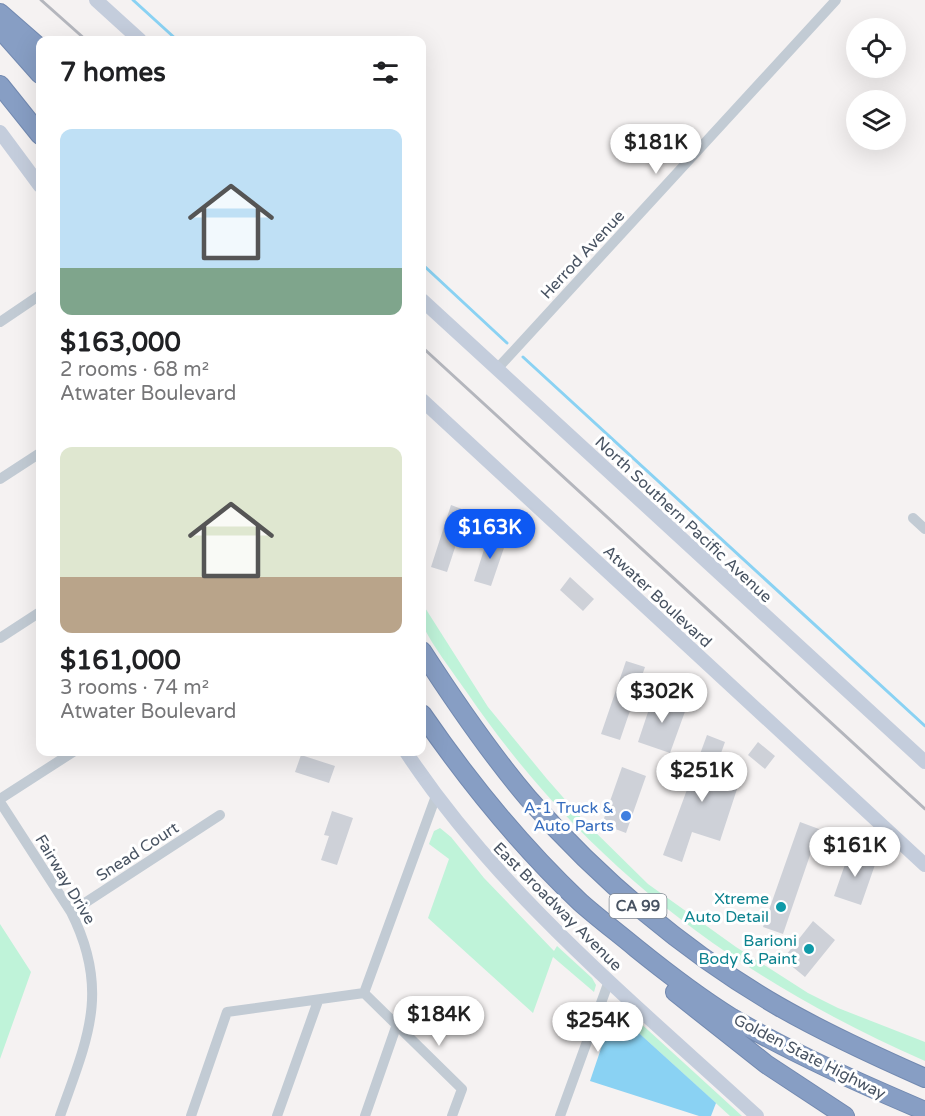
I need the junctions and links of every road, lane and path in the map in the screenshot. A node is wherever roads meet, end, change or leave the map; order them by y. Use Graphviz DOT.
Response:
graph roads {
  1 [pos="96,0"];
  2 [pos="836,0"];
  3 [pos="0,13"];
  4 [pos="0,29"];
  5 [pos="136,36"];
  6 [pos="36,44"];
  7 [pos="36,70"];
  8 [pos="0,85"];
  9 [pos="36,130"];
  10 [pos="0,132"];
  11 [pos="36,181"];
  12 [pos="36,299"];
  13 [pos="426,304"];
  14 [pos="0,322"];
  15 [pos="497,369"];
  16 [pos="426,404"];
  17 [pos="36,456"];
  18 [pos="0,479"];
  19 [pos="913,518"];
  20 [pos="925,529"];
  21 [pos="36,615"];
  22 [pos="0,638"];
  23 [pos="426,657"];
  24 [pos="426,720"];
  25 [pos="67,756"];
  26 [pos="409,756"];
  27 [pos="925,762"];
  28 [pos="436,796"];
  29 [pos="0,801"];
  30 [pos="220,815"];
  31 [pos="925,865"];
  32 [pos="580,902"];
  33 [pos="71,912"];
  34 [pos="609,981"];
  35 [pos="364,993"];
  36 [pos="318,1001"];
  37 [pos="396,1027"];
  38 [pos="925,1078"];
  39 [pos="925,1111"];
  40 [pos="60,1116"];
  41 [pos="191,1116"];
  42 [pos="277,1116"];
  43 [pos="365,1116"];
  44 [pos="452,1116"];
  45 [pos="560,1116"];
  46 [pos="757,1116"];
  47 [pos="845,1116"];
  1 -- 5 [label="main road"];
  2 -- 15 [label="street, Herrod Avenue"];
  3 -- 6 [label="highway"];
  4 -- 7 [label="highway"];
  8 -- 9 [label="highway"];
  10 -- 11 [label="main road"];
  12 -- 14 [label="street"];
  13 -- 15 [label="main road, North Southern Pacific Avenue"];
  15 -- 27 [label="main road, North Southern Pacific Avenue"];
  16 -- 31 [label="main road, Atwater Boulevard"];
  17 -- 18 [label="street"];
  19 -- 20 [label="street"];
  21 -- 22 [label="street"];
  23 -- 38 [label="highway, Golden State Highway / CA 99"];
  24 -- 32 [label="highway, Golden State Highway / CA 99"];
  25 -- 29 [label="street"];
  26 -- 28 [label="main road, East Broadway Avenue"];
  28 -- 34 [label="main road, East Broadway Avenue"];
  28 -- 35 [label="street"];
  29 -- 33 [label="street, Fairway Drive"];
  30 -- 33 [label="street, Snead Court"];
  32 -- 39 [label="highway, Golden State Highway / CA 99"];
  32 -- 47 [label="highway"];
  33 -- 40 [label="street, Fairway Drive"];
  34 -- 45 [label="street"];
  34 -- 46 [label="main road, East Broadway Avenue"];
  35 -- 36 [label="street"];
  35 -- 37 [label="street"];
  36 -- 41 [label="street"];
  36 -- 42 [label="street"];
  37 -- 43 [label="street"];
  37 -- 44 [label="street"];
}
